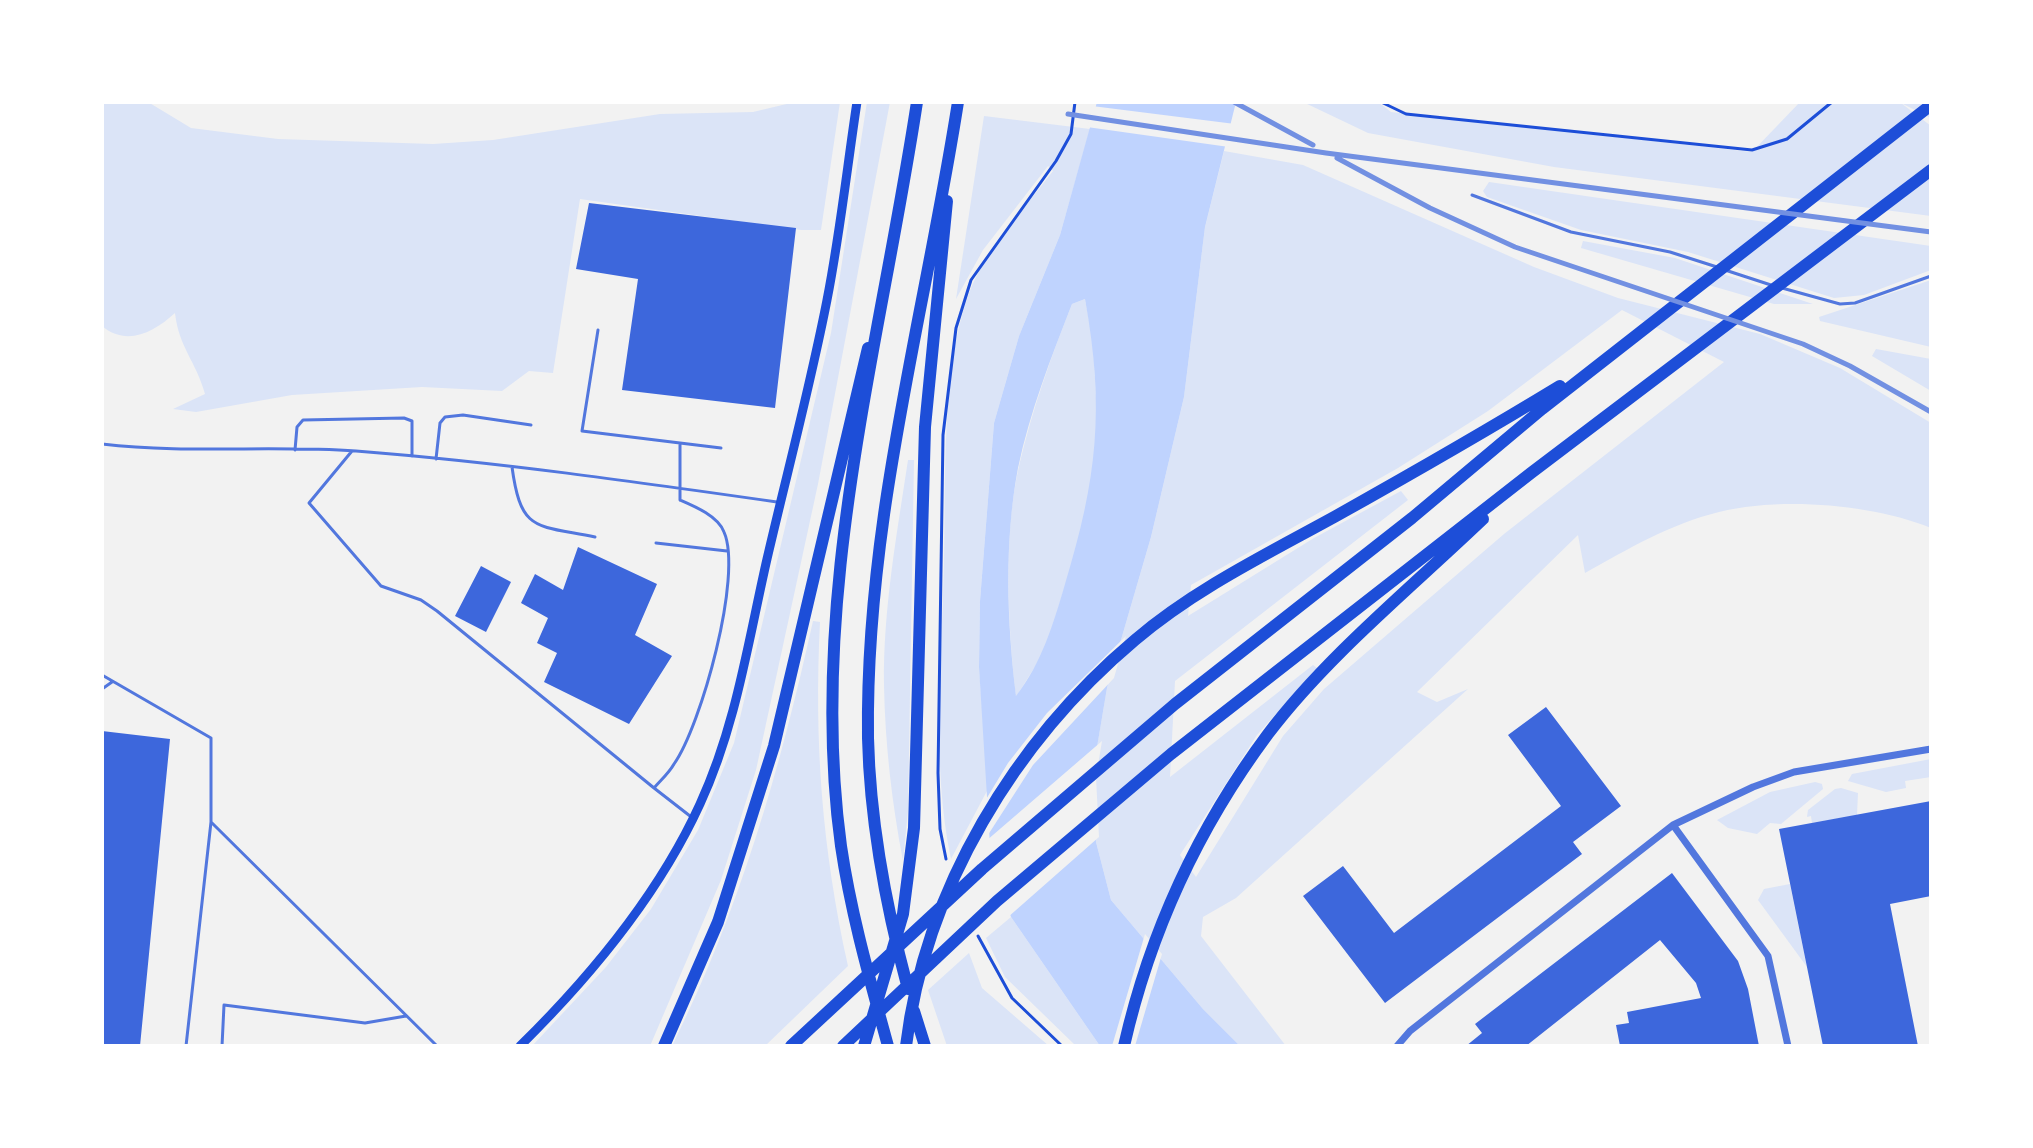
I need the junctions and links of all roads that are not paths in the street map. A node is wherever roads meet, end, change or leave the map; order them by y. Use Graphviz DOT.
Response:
graph roads {
  1 [pos="857,102"];
  2 [pos="917,102"];
  3 [pos="958,102"];
  4 [pos="1931,105"];
  5 [pos="952,138"];
  6 [pos="1931,170"];
  7 [pos="1472,195"];
  8 [pos="899,213"];
  9 [pos="1931,276"];
  10 [pos="598,330"];
  11 [pos="1604,360"];
  12 [pos="531,425"];
  13 [pos="680,443"];
  14 [pos="102,444"];
  15 [pos="721,448"];
  16 [pos="295,450"];
  17 [pos="352,451"];
  18 [pos="412,457"];
  19 [pos="436,459"];
  20 [pos="512,467"];
  21 [pos="1531,473"];
  22 [pos="677,488"];
  23 [pos="781,503"];
  24 [pos="595,537"];
  25 [pos="656,543"];
  26 [pos="728,551"];
  27 [pos="102,675"];
  28 [pos="113,681"];
  29 [pos="102,689"];
  30 [pos="1931,749"];
  31 [pos="654,788"];
  32 [pos="693,818"];
  33 [pos="211,822"];
  34 [pos="1673,825"];
  35 [pos="406,1016"];
  36 [pos="186,1046"];
  37 [pos="222,1046"];
  38 [pos="437,1046"];
  39 [pos="520,1046"];
  40 [pos="664,1046"];
  41 [pos="791,1046"];
  42 [pos="843,1046"];
  43 [pos="864,1046"];
  44 [pos="888,1046"];
  45 [pos="906,1046"];
  46 [pos="925,1046"];
  47 [pos="1124,1046"];
  48 [pos="1397,1046"];
  49 [pos="1788,1046"];
  1 -- 23 [label="main road"];
  2 -- 8 [label="highway"];
  3 -- 5 [label="highway"];
  4 -- 11 [label="highway"];
  5 -- 43 [label="highway"];
  5 -- 46 [label="highway"];
  6 -- 21 [label="highway"];
  7 -- 9 [label="lane"];
  8 -- 40 [label="highway"];
  8 -- 44 [label="highway"];
  10 -- 13 [label="lane"];
  11 -- 41 [label="highway"];
  11 -- 45 [label="highway"];
  12 -- 19 [label="lane"];
  13 -- 15 [label="lane"];
  13 -- 22 [label="lane"];
  14 -- 16 [label="lane"];
  16 -- 17 [label="lane"];
  16 -- 18 [label="lane"];
  17 -- 18 [label="lane"];
  17 -- 31 [label="lane"];
  18 -- 19 [label="lane"];
  19 -- 20 [label="lane"];
  20 -- 22 [label="lane"];
  20 -- 24 [label="lane"];
  21 -- 42 [label="highway"];
  21 -- 47 [label="highway"];
  22 -- 23 [label="lane"];
  22 -- 26 [label="lane"];
  23 -- 32 [label="main road"];
  25 -- 26 [label="lane"];
  26 -- 31 [label="lane"];
  27 -- 28 [label="lane"];
  28 -- 29 [label="lane"];
  28 -- 33 [label="lane"];
  30 -- 34 [label="street"];
  31 -- 32 [label="lane"];
  32 -- 39 [label="main road"];
  33 -- 35 [label="lane"];
  33 -- 36 [label="lane"];
  34 -- 48 [label="street"];
  34 -- 49 [label="street"];
  35 -- 37 [label="lane"];
  35 -- 38 [label="lane"];
}
